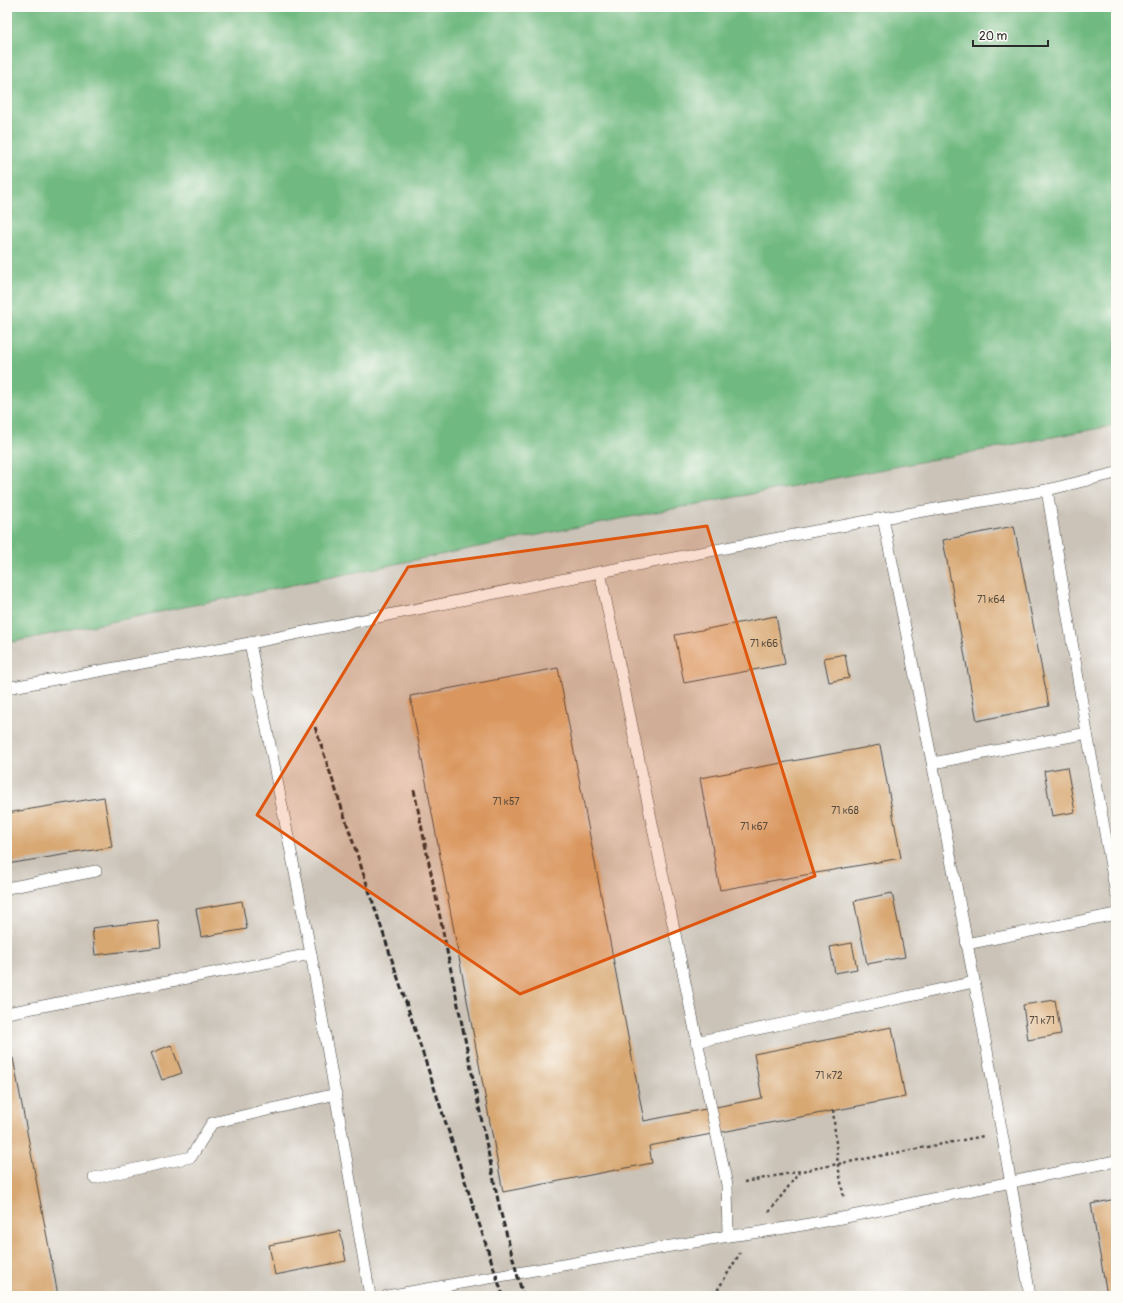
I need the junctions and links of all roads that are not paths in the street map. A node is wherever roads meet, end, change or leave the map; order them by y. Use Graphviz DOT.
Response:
graph roads {
  1 [pos="1116,473"];
  2 [pos="1047,490"];
  3 [pos="882,518"];
  4 [pos="600,572"];
  5 [pos="250,643"];
  6 [pos="7,688"];
  7 [pos="1087,733"];
  8 [pos="933,763"];
  9 [pos="96,871"];
  10 [pos="7,888"];
  11 [pos="1116,894"];
  12 [pos="1116,914"];
  13 [pos="966,944"];
  14 [pos="311,954"];
  15 [pos="974,982"];
  16 [pos="7,1013"];
  17 [pos="696,1042"];
  18 [pos="336,1094"];
  19 [pos="1116,1161"];
  20 [pos="94,1178"];
  21 [pos="1011,1181"];
  22 [pos="728,1236"];
  23 [pos="370,1296"];
  24 [pos="388,1296"];
  25 [pos="1030,1296"];
  1 -- 2 [label="lane"];
  2 -- 3 [label="lane"];
  2 -- 7 [label="lane"];
  3 -- 4 [label="lane"];
  3 -- 8 [label="lane"];
  4 -- 5 [label="lane"];
  4 -- 17 [label="lane"];
  5 -- 6 [label="lane"];
  5 -- 14 [label="lane"];
  7 -- 8 [label="lane"];
  7 -- 11 [label="lane"];
  8 -- 13 [label="lane"];
  9 -- 10 [label="lane"];
  12 -- 13 [label="lane"];
  13 -- 15 [label="lane"];
  14 -- 16 [label="lane"];
  14 -- 18 [label="lane"];
  15 -- 17 [label="lane"];
  15 -- 21 [label="lane"];
  17 -- 22 [label="lane"];
  18 -- 20 [label="lane"];
  18 -- 23 [label="lane"];
  19 -- 21 [label="lane"];
  21 -- 22 [label="lane"];
  21 -- 25 [label="lane"];
  22 -- 24 [label="lane"];
}
